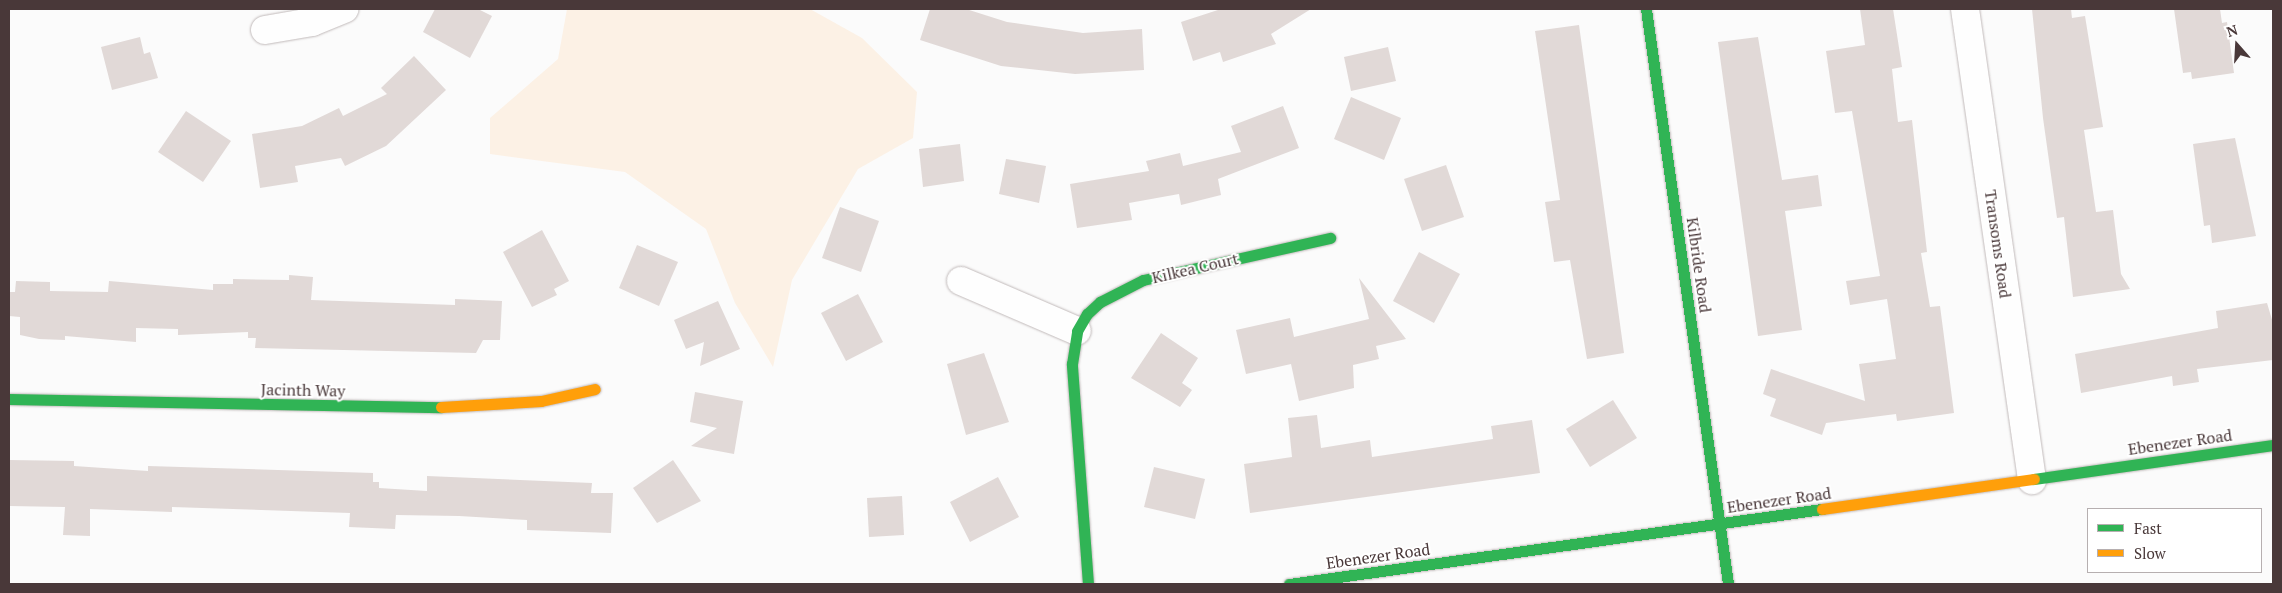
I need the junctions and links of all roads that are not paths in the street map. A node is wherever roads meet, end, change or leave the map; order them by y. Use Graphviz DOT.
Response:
graph roads {
  1 [pos="345,9"];
  2 [pos="1646,9"];
  3 [pos="1965,9"];
  4 [pos="265,30"];
  5 [pos="1330,238"];
  6 [pos="961,281"];
  7 [pos="1077,331"];
  8 [pos="595,389"];
  9 [pos="9,399"];
  10 [pos="2273,445"];
  11 [pos="2032,480"];
  12 [pos="1719,525"];
  13 [pos="1088,584"];
  14 [pos="1289,584"];
  15 [pos="1728,584"];
  1 -- 4 [label="street"];
  2 -- 12 [label="street, Kilbride Road"];
  3 -- 11 [label="street, Transoms Road"];
  5 -- 7 [label="street, Kilkea Court"];
  6 -- 7 [label="street"];
  7 -- 13 [label="street, Kilkea Court"];
  8 -- 9 [label="street, Jacinth Way"];
  10 -- 11 [label="street, Ebenezer Road"];
  11 -- 12 [label="street, Ebenezer Road"];
  12 -- 14 [label="street, Ebenezer Road"];
  12 -- 15 [label="street, Kilbride Road"];
}
